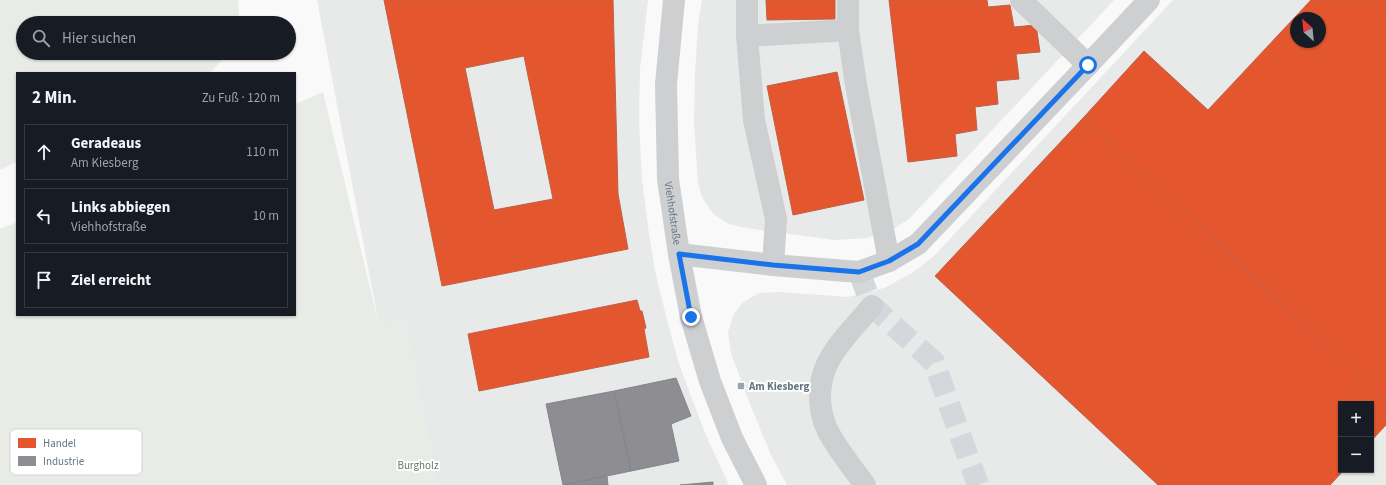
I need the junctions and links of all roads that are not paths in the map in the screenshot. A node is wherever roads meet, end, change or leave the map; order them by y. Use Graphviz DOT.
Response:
graph roads {
  1 [pos="674,0"];
  2 [pos="747,0"];
  3 [pos="848,0"];
  4 [pos="1021,0"];
  5 [pos="1149,0"];
  6 [pos="848,30"];
  7 [pos="747,36"];
  8 [pos="1088,65"];
  9 [pos="679,254"];
  10 [pos="889,261"];
  11 [pos="773,265"];
  12 [pos="872,306"];
  13 [pos="756,485"];
  14 [pos="865,485"];
  1 -- 9 [label="street, Viehhofstraße"];
  2 -- 7 [label="street"];
  3 -- 6 [label="street"];
  4 -- 8 [label="street"];
  5 -- 8 [label="street"];
  6 -- 7 [label="street"];
  6 -- 10 [label="street"];
  7 -- 11 [label="street"];
  8 -- 10 [label="street"];
  9 -- 11 [label="street"];
  9 -- 13 [label="street, Viehhofstraße"];
  10 -- 11 [label="street"];
  12 -- 14 [label="street"];
}
